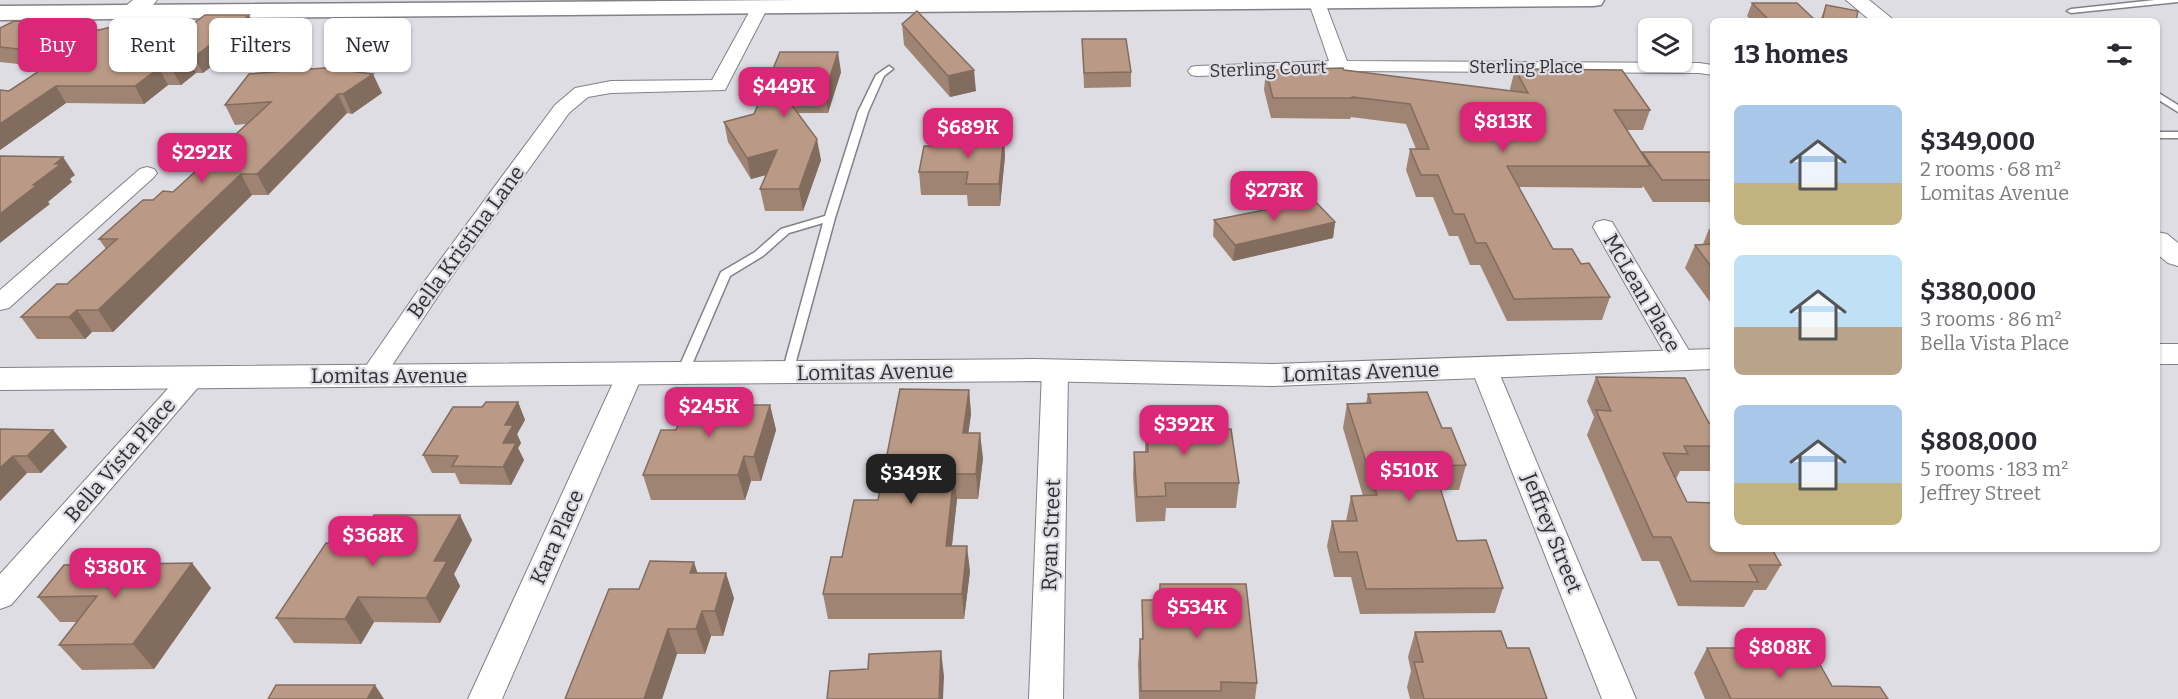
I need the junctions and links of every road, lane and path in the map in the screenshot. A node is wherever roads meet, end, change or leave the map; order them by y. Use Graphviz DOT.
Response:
graph roads {
  1 [pos="147,0"];
  2 [pos="1593,0"];
  3 [pos="1856,0"];
  4 [pos="2178,0"];
  5 [pos="1078,1"];
  6 [pos="1316,1"];
  7 [pos="759,7"];
  8 [pos="2071,11"];
  9 [pos="0,13"];
  10 [pos="127,13"];
  11 [pos="1880,18"];
  12 [pos="1340,66"];
  13 [pos="889,69"];
  14 [pos="1710,70"];
  15 [pos="1197,71"];
  16 [pos="2160,97"];
  17 [pos="2178,110"];
  18 [pos="2160,135"];
  19 [pos="2178,135"];
  20 [pos="147,173"];
  21 [pos="830,218"];
  22 [pos="1604,227"];
  23 [pos="2160,242"];
  24 [pos="2178,257"];
  25 [pos="0,303"];
  26 [pos="2160,354"];
  27 [pos="2178,354"];
  28 [pos="1681,359"];
  29 [pos="1710,359"];
  30 [pos="1485,368"];
  31 [pos="1055,370"];
  32 [pos="788,372"];
  33 [pos="630,374"];
  34 [pos="682,374"];
  35 [pos="372,376"];
  36 [pos="192,378"];
  37 [pos="0,379"];
  38 [pos="0,596"];
  39 [pos="485,699"];
  40 [pos="1046,699"];
  41 [pos="1619,699"];
  1 -- 10 [label="street"];
  2 -- 6 [label="main road"];
  3 -- 11 [label="street"];
  4 -- 8 [label="lane"];
  5 -- 6 [label="main road"];
  5 -- 7 [label="main road"];
  6 -- 12 [label="street"];
  7 -- 10 [label="main road"];
  7 -- 35 [label="street, Bella Kristina Lane"];
  9 -- 10 [label="main road"];
  12 -- 14 [label="street, Sterling Place"];
  12 -- 15 [label="street, Sterling Court"];
  13 -- 21 [label="lane"];
  16 -- 17 [label="lane"];
  18 -- 19 [label="lane"];
  20 -- 25 [label="street"];
  21 -- 32 [label="lane"];
  21 -- 34 [label="lane"];
  22 -- 28 [label="street, McLean Place"];
  23 -- 24 [label="street"];
  26 -- 27 [label="street"];
  28 -- 29 [label="street, Lomitas Avenue"];
  28 -- 30 [label="street, Lomitas Avenue"];
  30 -- 31 [label="street, Lomitas Avenue"];
  30 -- 41 [label="street, Jeffrey Street"];
  31 -- 32 [label="street, Lomitas Avenue"];
  31 -- 40 [label="street, Ryan Street"];
  32 -- 34 [label="street, Lomitas Avenue"];
  33 -- 34 [label="street, Lomitas Avenue"];
  33 -- 35 [label="street, Lomitas Avenue"];
  33 -- 39 [label="street, Kara Place"];
  35 -- 36 [label="street, Lomitas Avenue"];
  36 -- 37 [label="street, Lomitas Avenue"];
  36 -- 38 [label="street, Bella Vista Place"];
}
